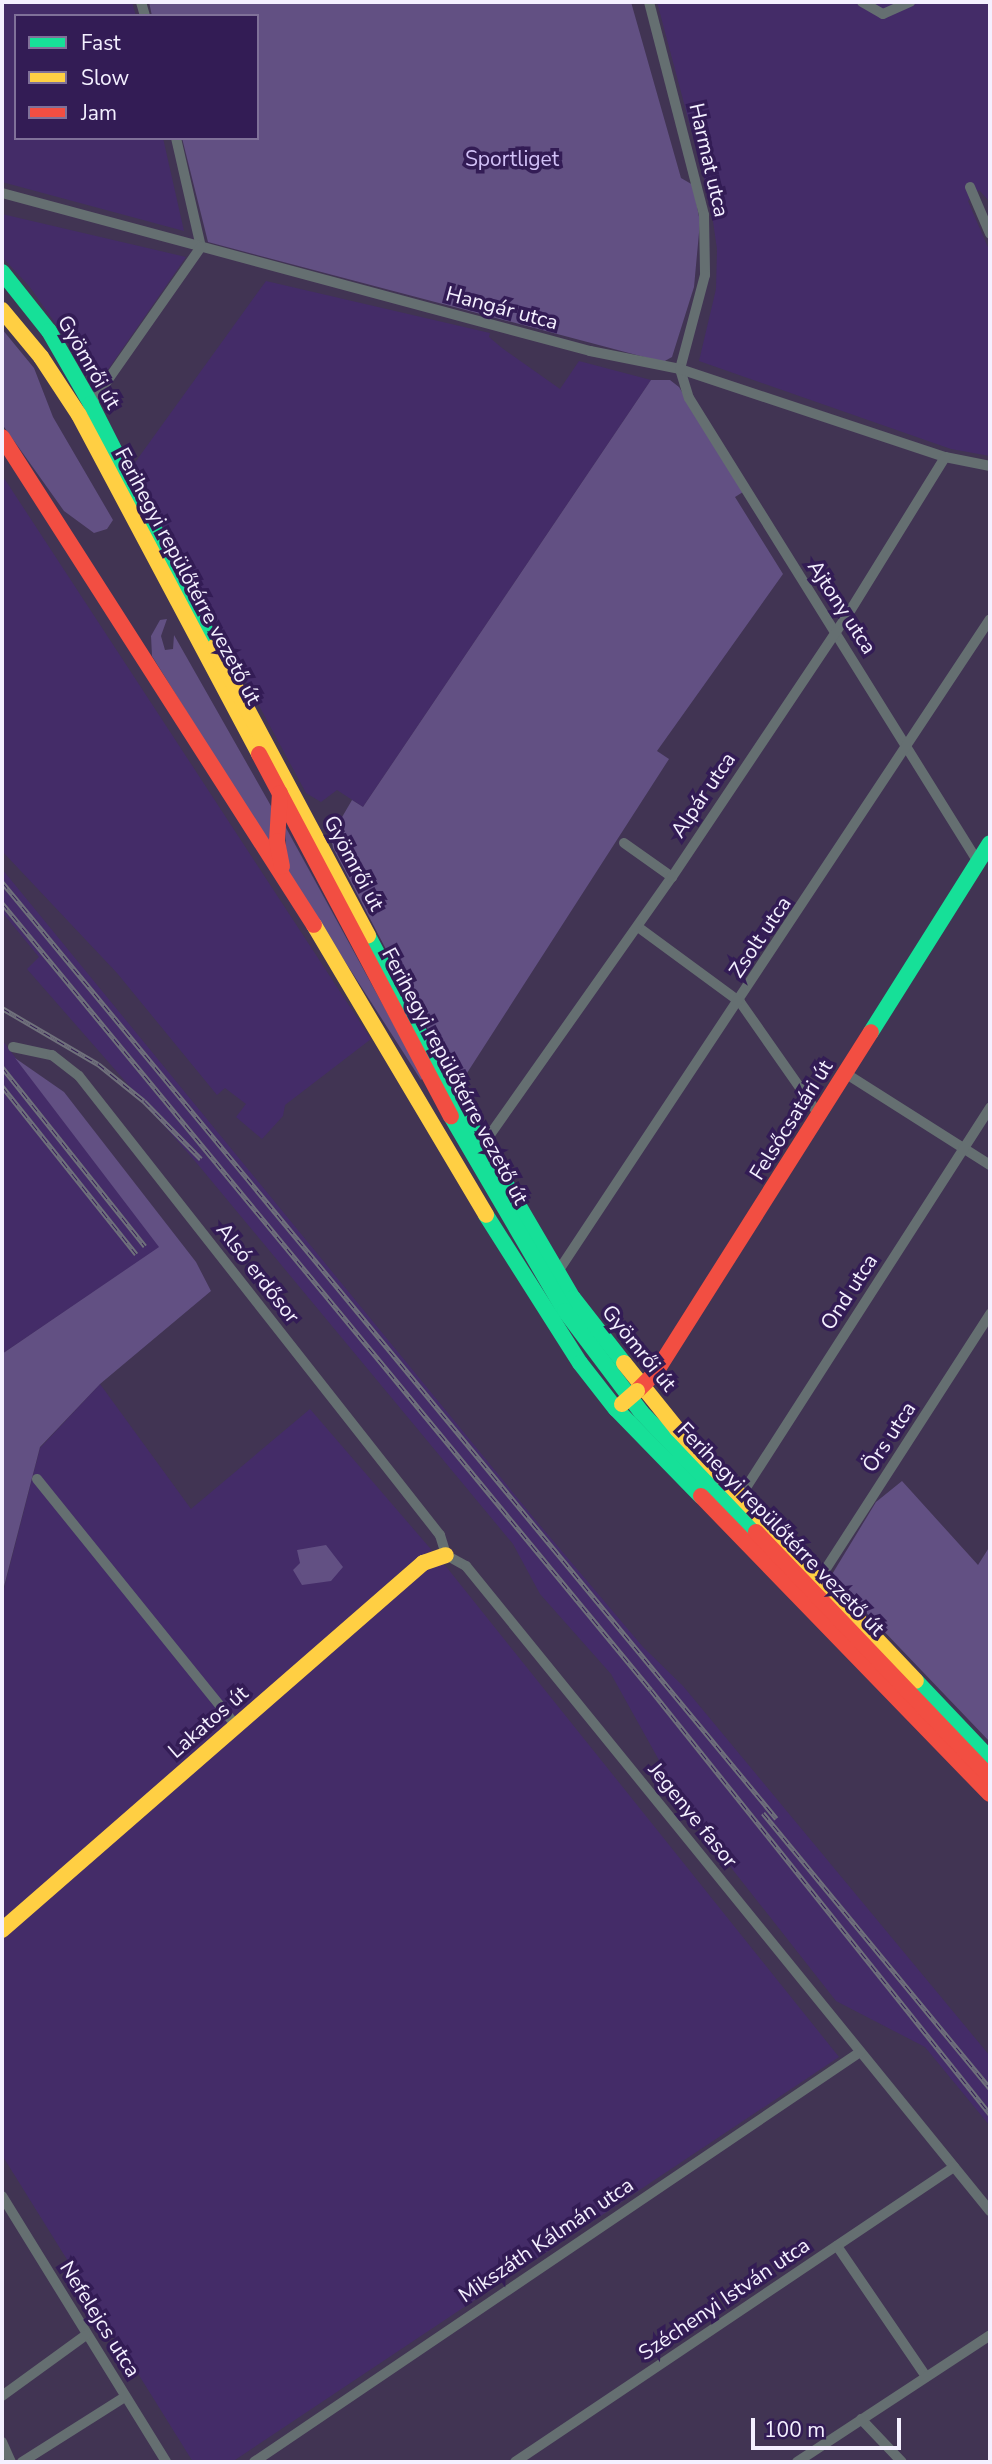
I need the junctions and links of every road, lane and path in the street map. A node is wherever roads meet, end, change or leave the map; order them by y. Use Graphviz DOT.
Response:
graph roads {
  1 [pos="649,2"];
  2 [pos="862,2"];
  3 [pos="910,2"];
  4 [pos="176,140"];
  5 [pos="970,187"];
  6 [pos="2,193"];
  7 [pos="990,234"];
  8 [pos="201,247"];
  9 [pos="2,272"];
  10 [pos="2,310"];
  11 [pos="680,369"];
  12 [pos="92,404"];
  13 [pos="2,437"];
  14 [pos="945,457"];
  15 [pos="990,466"];
  16 [pos="990,620"];
  17 [pos="835,632"];
  18 [pos="909,747"];
  19 [pos="280,791"];
  20 [pos="624,843"];
  21 [pos="990,843"];
  22 [pos="978,862"];
  23 [pos="672,877"];
  24 [pos="293,890"];
  25 [pos="638,927"];
  26 [pos="740,1002"];
  27 [pos="13,1047"];
  28 [pos="845,1073"];
  29 [pos="990,1107"];
  30 [pos="818,1115"];
  31 [pos="481,1146"];
  32 [pos="964,1147"];
  33 [pos="990,1165"];
  34 [pos="557,1273"];
  35 [pos="990,1314"];
  36 [pos="640,1388"];
  37 [pos="619,1406"];
  38 [pos="37,1479"];
  39 [pos="740,1497"];
  40 [pos="446,1555"];
  41 [pos="818,1581"];
  42 [pos="236,1726"];
  43 [pos="990,1759"];
  44 [pos="990,1777"];
  45 [pos="990,1794"];
  46 [pos="2,1930"];
  47 [pos="860,2052"];
  48 [pos="954,2167"];
  49 [pos="2,2196"];
  50 [pos="990,2211"];
  51 [pos="837,2246"];
  52 [pos="86,2335"];
  53 [pos="988,2341"];
  54 [pos="925,2375"];
  55 [pos="3,2392"];
  56 [pos="125,2397"];
  57 [pos="861,2419"];
  58 [pos="2,2442"];
  59 [pos="11,2462"];
  60 [pos="22,2462"];
  61 [pos="166,2462"];
  62 [pos="254,2462"];
  63 [pos="515,2462"];
  64 [pos="797,2462"];
  65 [pos="902,2462"];
  1 -- 11 [label="street, Harmat utca"];
  2 -- 3 [label="street"];
  4 -- 8 [label="street"];
  5 -- 7 [label="street"];
  6 -- 8 [label="street, Hangár utca"];
  8 -- 11 [label="street, Hangár utca"];
  8 -- 12 [label="street"];
  9 -- 12 [label="street, Gyömrői út"];
  10 -- 19 [label="street, Ferihegyi repülőtérre vezető út"];
  11 -- 14 [label="street, Hangár utca"];
  11 -- 17 [label="street, Ajtony utca"];
  12 -- 31 [label="street, Gyömrői út"];
  13 -- 24 [label="street"];
  14 -- 15 [label="street, Hangár utca"];
  14 -- 17 [label="street, Alpár utca"];
  16 -- 18 [label="street, Zsolt utca"];
  17 -- 18 [label="street, Ajtony utca"];
  17 -- 23 [label="street, Alpár utca"];
  18 -- 22 [label="street, Ajtony utca"];
  18 -- 26 [label="street, Zsolt utca"];
  19 -- 24 [label="street"];
  19 -- 44 [label="street, Ferihegyi repülőtérre vezető út"];
  20 -- 23 [label="street"];
  21 -- 22 [label="street, Felsőcsatári út"];
  22 -- 28 [label="street, Felsőcsatári út"];
  23 -- 25 [label="street, Alpár utca"];
  24 -- 37 [label="street"];
  25 -- 26 [label="street"];
  25 -- 31 [label="street, Alpár utca"];
  26 -- 30 [label="street"];
  26 -- 34 [label="street, Zsolt utca"];
  27 -- 40 [label="street, Alsó erdősor"];
  28 -- 30 [label="street, Felsőcsatári út"];
  28 -- 32 [label="street"];
  29 -- 32 [label="street, Ond utca"];
  30 -- 36 [label="street, Felsőcsatári út"];
  31 -- 34 [label="street, Gyömrői út"];
  32 -- 33 [label="street"];
  32 -- 39 [label="street, Ond utca"];
  34 -- 36 [label="street, Gyömrői út"];
  35 -- 41 [label="street, Örs utca"];
  36 -- 37 [label="street, Felsőcsatári út, bridge"];
  36 -- 39 [label="street, Gyömrői út"];
  37 -- 45 [label="street"];
  38 -- 42 [label="street"];
  39 -- 41 [label="street, Gyömrői út"];
  40 -- 42 [label="street, Lakatos út"];
  40 -- 47 [label="street, Jegenye fasor"];
  41 -- 43 [label="street, Gyömrői út"];
  42 -- 46 [label="street, Lakatos út"];
  47 -- 48 [label="street, Jegenye fasor"];
  47 -- 62 [label="street, Mikszáth Kálmán utca"];
  48 -- 50 [label="street, Jegenye fasor"];
  48 -- 51 [label="street, Széchenyi István utca"];
  49 -- 52 [label="street, Nefelejcs utca"];
  51 -- 54 [label="street"];
  51 -- 63 [label="street, Széchenyi István utca"];
  52 -- 55 [label="street"];
  52 -- 56 [label="street, Nefelejcs utca"];
  53 -- 54 [label="street"];
  54 -- 57 [label="street"];
  56 -- 60 [label="street"];
  56 -- 61 [label="street, Nefelejcs utca"];
  57 -- 64 [label="street"];
  57 -- 65 [label="street"];
  58 -- 59 [label="street"];
}
